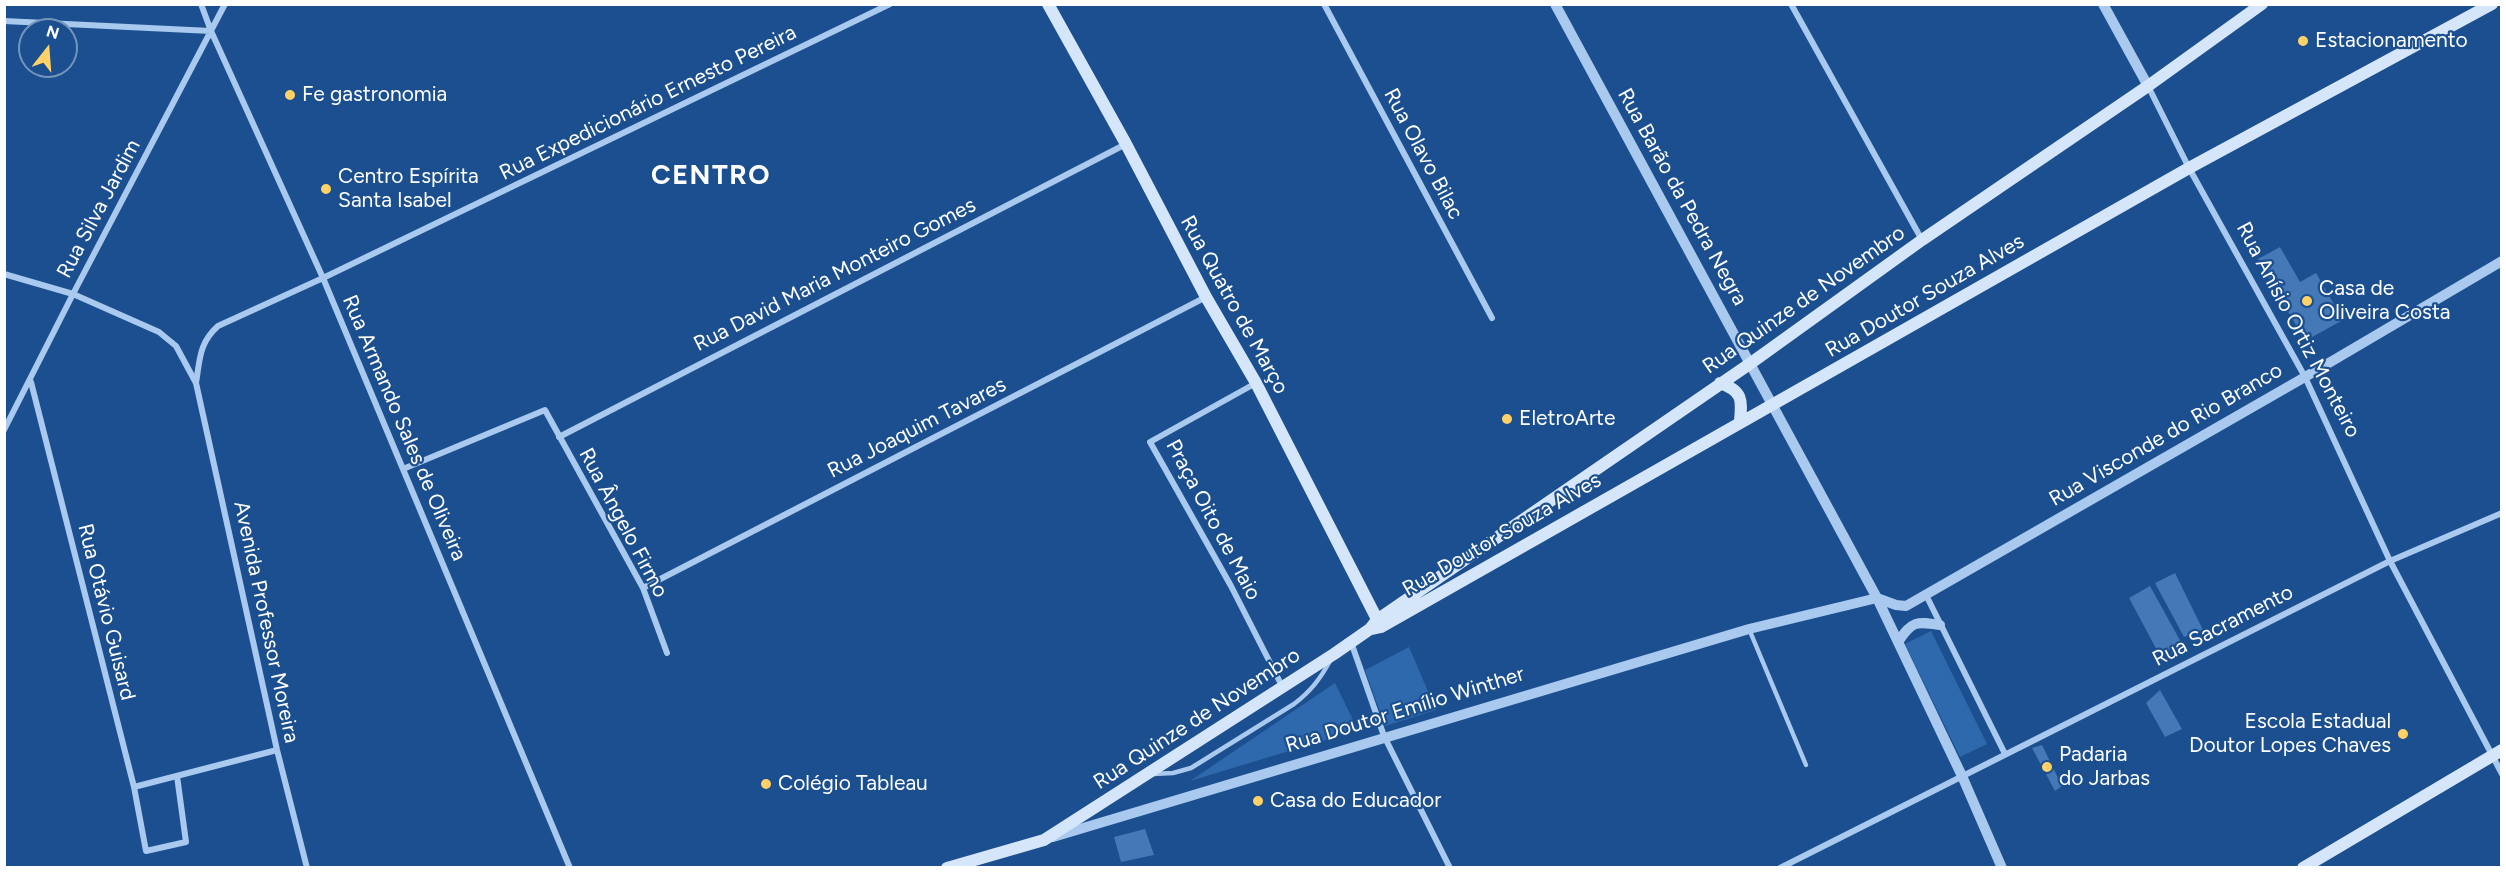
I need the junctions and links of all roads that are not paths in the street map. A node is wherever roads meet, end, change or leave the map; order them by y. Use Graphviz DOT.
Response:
graph roads {
  1 [pos="201,4"];
  2 [pos="225,4"];
  3 [pos="890,4"];
  4 [pos="1048,4"];
  5 [pos="1324,4"];
  6 [pos="1555,4"];
  7 [pos="1791,4"];
  8 [pos="2103,4"];
  9 [pos="2262,4"];
  10 [pos="2492,4"];
  11 [pos="4,21"];
  12 [pos="211,31"];
  13 [pos="2148,86"];
  14 [pos="1126,144"];
  15 [pos="2189,168"];
  16 [pos="1922,240"];
  17 [pos="2502,261"];
  18 [pos="4,274"];
  19 [pos="323,278"];
  20 [pos="73,294"];
  21 [pos="1206,297"];
  22 [pos="1492,318"];
  23 [pos="1750,363"];
  24 [pos="2305,377"];
  25 [pos="31,382"];
  26 [pos="196,383"];
  27 [pos="1720,383"];
  28 [pos="1256,384"];
  29 [pos="1772,405"];
  30 [pos="1740,421"];
  31 [pos="4,430"];
  32 [pos="559,437"];
  33 [pos="403,469"];
  34 [pos="2502,513"];
  35 [pos="2390,561"];
  36 [pos="643,588"];
  37 [pos="1926,595"];
  38 [pos="1877,598"];
  39 [pos="1376,625"];
  40 [pos="1940,625"];
  41 [pos="1749,629"];
  42 [pos="1351,642"];
  43 [pos="1898,642"];
  44 [pos="667,653"];
  45 [pos="1334,654"];
  46 [pos="1283,688"];
  47 [pos="1384,736"];
  48 [pos="277,750"];
  49 [pos="2497,753"];
  50 [pos="2005,754"];
  51 [pos="1806,765"];
  52 [pos="1147,774"];
  53 [pos="2502,774"];
  54 [pos="177,776"];
  55 [pos="1962,776"];
  56 [pos="134,787"];
  57 [pos="1044,840"];
  58 [pos="307,867"];
  59 [pos="570,867"];
  60 [pos="947,867"];
  61 [pos="1450,867"];
  62 [pos="1780,867"];
  63 [pos="2002,867"];
  64 [pos="2303,867"];
  1 -- 12 [label="street, Rua Armando Sales de Oliveira"];
  2 -- 12 [label="street, Rua Silva Jardim"];
  3 -- 19 [label="street, Rua Expedicionário Ernesto Pereira"];
  4 -- 14 [label="main road, Rua Quatro de Março"];
  5 -- 22 [label="street, Rua Olavo Bilac"];
  6 -- 23 [label="street, Rua Barão da Pedra Negra"];
  7 -- 16 [label="street"];
  8 -- 13 [label="street, Rua Anísio Ortiz Monteiro"];
  9 -- 13 [label="main road, Rua Quinze de Novembro"];
  10 -- 15 [label="main road, Rua Doutor Souza Alves"];
  11 -- 12 [label="street"];
  12 -- 19 [label="street, Rua Armando Sales de Oliveira"];
  12 -- 20 [label="street, Rua Silva Jardim"];
  13 -- 15 [label="street, Rua Anísio Ortiz Monteiro"];
  13 -- 16 [label="main road, Rua Quinze de Novembro"];
  14 -- 21 [label="main road, Rua Quatro de Março"];
  14 -- 32 [label="street, Rua David Maria Monteiro Gomes"];
  15 -- 24 [label="street, Rua Anísio Ortiz Monteiro"];
  15 -- 29 [label="main road, Rua Doutor Souza Alves"];
  16 -- 23 [label="main road, Rua Quinze de Novembro"];
  17 -- 24 [label="street, Rua Visconde do Rio Branco"];
  18 -- 20 [label="street"];
  19 -- 26 [label="street, Rua Expedicionário Ernesto Pereira"];
  19 -- 33 [label="street, Rua Armando Sales de Oliveira"];
  20 -- 25 [label="street, Rua Silva Jardim"];
  20 -- 26 [label="street"];
  21 -- 28 [label="main road, Rua Quatro de Março"];
  21 -- 36 [label="street, Rua Joaquim Tavares"];
  23 -- 27 [label="main road, Rua Quinze de Novembro"];
  23 -- 29 [label="street, Rua Barão da Pedra Negra"];
  24 -- 35 [label="street, Rua Anísio Ortiz Monteiro"];
  24 -- 37 [label="street, Rua Visconde do Rio Branco"];
  25 -- 31 [label="street, Rua Silva Jardim"];
  25 -- 56 [label="street, Rua Otávio Guisard"];
  26 -- 48 [label="street, Avenida Professor Moreira"];
  27 -- 30 [label="main road"];
  27 -- 39 [label="main road, Rua Quinze de Novembro"];
  28 -- 39 [label="main road, Rua Quatro de Março"];
  28 -- 46 [label="street, Praça Oito de Maio"];
  29 -- 30 [label="main road, Rua Doutor Souza Alves"];
  29 -- 38 [label="street, Rua Barão da Pedra Negra"];
  30 -- 39 [label="main road, Rua Doutor Souza Alves"];
  32 -- 33 [label="street, Rua Ângelo Firmo"];
  32 -- 36 [label="street, Rua Ângelo Firmo"];
  33 -- 59 [label="street, Rua Armando Sales de Oliveira"];
  34 -- 35 [label="street, Rua Sacramento"];
  35 -- 49 [label="street, Rua Anísio Ortiz Monteiro"];
  35 -- 50 [label="street, Rua Sacramento"];
  36 -- 44 [label="street, Rua Ângelo Firmo"];
  37 -- 38 [label="street, Rua Visconde do Rio Branco"];
  37 -- 40 [label="street"];
  38 -- 41 [label="street, Rua Doutor Emílio Winther"];
  38 -- 43 [label="street, Rua Barão da Pedra Negra"];
  39 -- 42 [label="main road, Rua Quinze de Novembro"];
  40 -- 43 [label="street"];
  40 -- 50 [label="street"];
  41 -- 47 [label="street, Rua Doutor Emílio Winther"];
  41 -- 51 [label="lane"];
  42 -- 45 [label="main road, Rua Quinze de Novembro"];
  42 -- 47 [label="street"];
  43 -- 55 [label="street, Rua Barão da Pedra Negra"];
  45 -- 46 [label="main road, Rua Quinze de Novembro"];
  45 -- 52 [label="lane"];
  46 -- 52 [label="main road, Rua Quinze de Novembro"];
  47 -- 57 [label="street, Rua Doutor Emílio Winther"];
  47 -- 61 [label="street"];
  48 -- 54 [label="street"];
  48 -- 58 [label="street, Avenida Professor Moreira"];
  49 -- 53 [label="street, Rua Anísio Ortiz Monteiro"];
  49 -- 64 [label="main road"];
  50 -- 55 [label="street, Rua Sacramento"];
  52 -- 57 [label="main road, Rua Quinze de Novembro"];
  54 -- 56 [label="street"];
  54 -- 56 [label="street, Rua Otávio Guisard"];
  55 -- 62 [label="street, Rua Sacramento"];
  55 -- 63 [label="street, Rua Barão da Pedra Negra"];
  57 -- 60 [label="main road, Rua Doutor Emílio Winther"];
}
